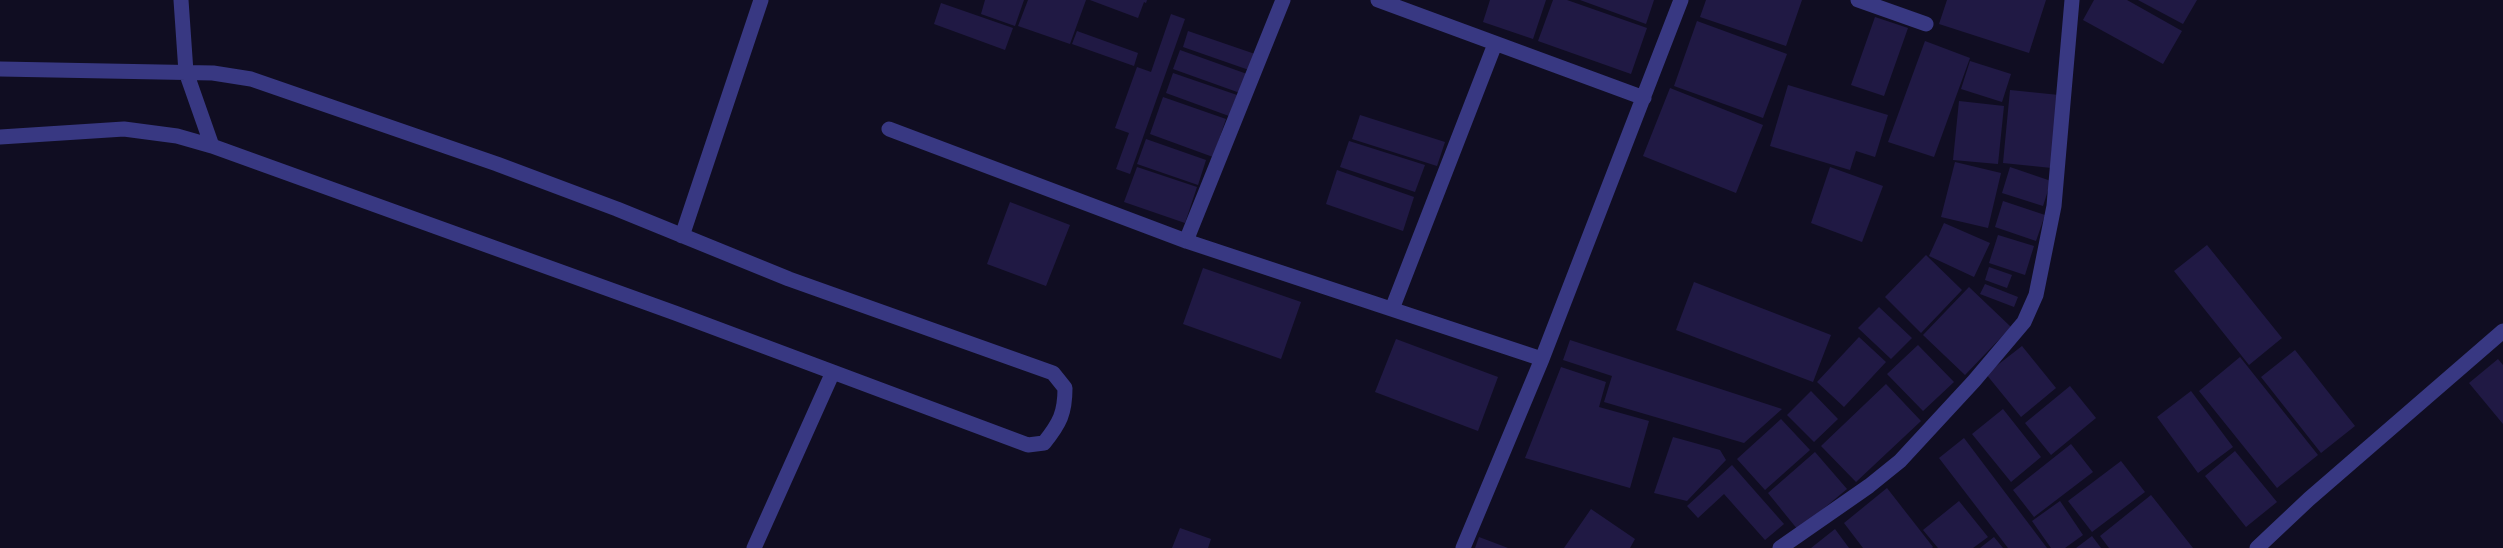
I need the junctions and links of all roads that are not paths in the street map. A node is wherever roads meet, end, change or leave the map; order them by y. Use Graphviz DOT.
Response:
graph roads {
  1 [pos="181,0"];
  2 [pos="761,0"];
  3 [pos="1283,0"];
  4 [pos="1378,0"];
  5 [pos="1682,0"];
  6 [pos="1858,0"];
  7 [pos="2072,0"];
  8 [pos="1926,24"];
  9 [pos="1495,44"];
  10 [pos="0,69"];
  11 [pos="186,72"];
  12 [pos="1644,98"];
  13 [pos="889,129"];
  14 [pos="0,137"];
  15 [pos="212,146"];
  16 [pos="682,236"];
  17 [pos="1186,241"];
  18 [pos="1392,309"];
  19 [pos="2503,331"];
  20 [pos="1542,359"];
  21 [pos="832,372"];
  22 [pos="754,548"];
  23 [pos="1463,548"];
  24 [pos="1780,548"];
  25 [pos="2257,548"];
  1 -- 11 [label="street"];
  2 -- 16 [label="street"];
  3 -- 17 [label="street"];
  4 -- 9 [label="street"];
  5 -- 12 [label="street"];
  6 -- 8 [label="street"];
  7 -- 24 [label="street"];
  9 -- 12 [label="street"];
  9 -- 18 [label="street"];
  10 -- 11 [label="street"];
  11 -- 15 [label="street"];
  11 -- 16 [label="street"];
  12 -- 20 [label="street"];
  13 -- 17 [label="street"];
  14 -- 15 [label="street"];
  15 -- 21 [label="street"];
  16 -- 21 [label="street"];
  17 -- 18 [label="street"];
  18 -- 20 [label="street"];
  19 -- 25 [label="street"];
  20 -- 23 [label="street"];
  21 -- 22 [label="street"];
}
